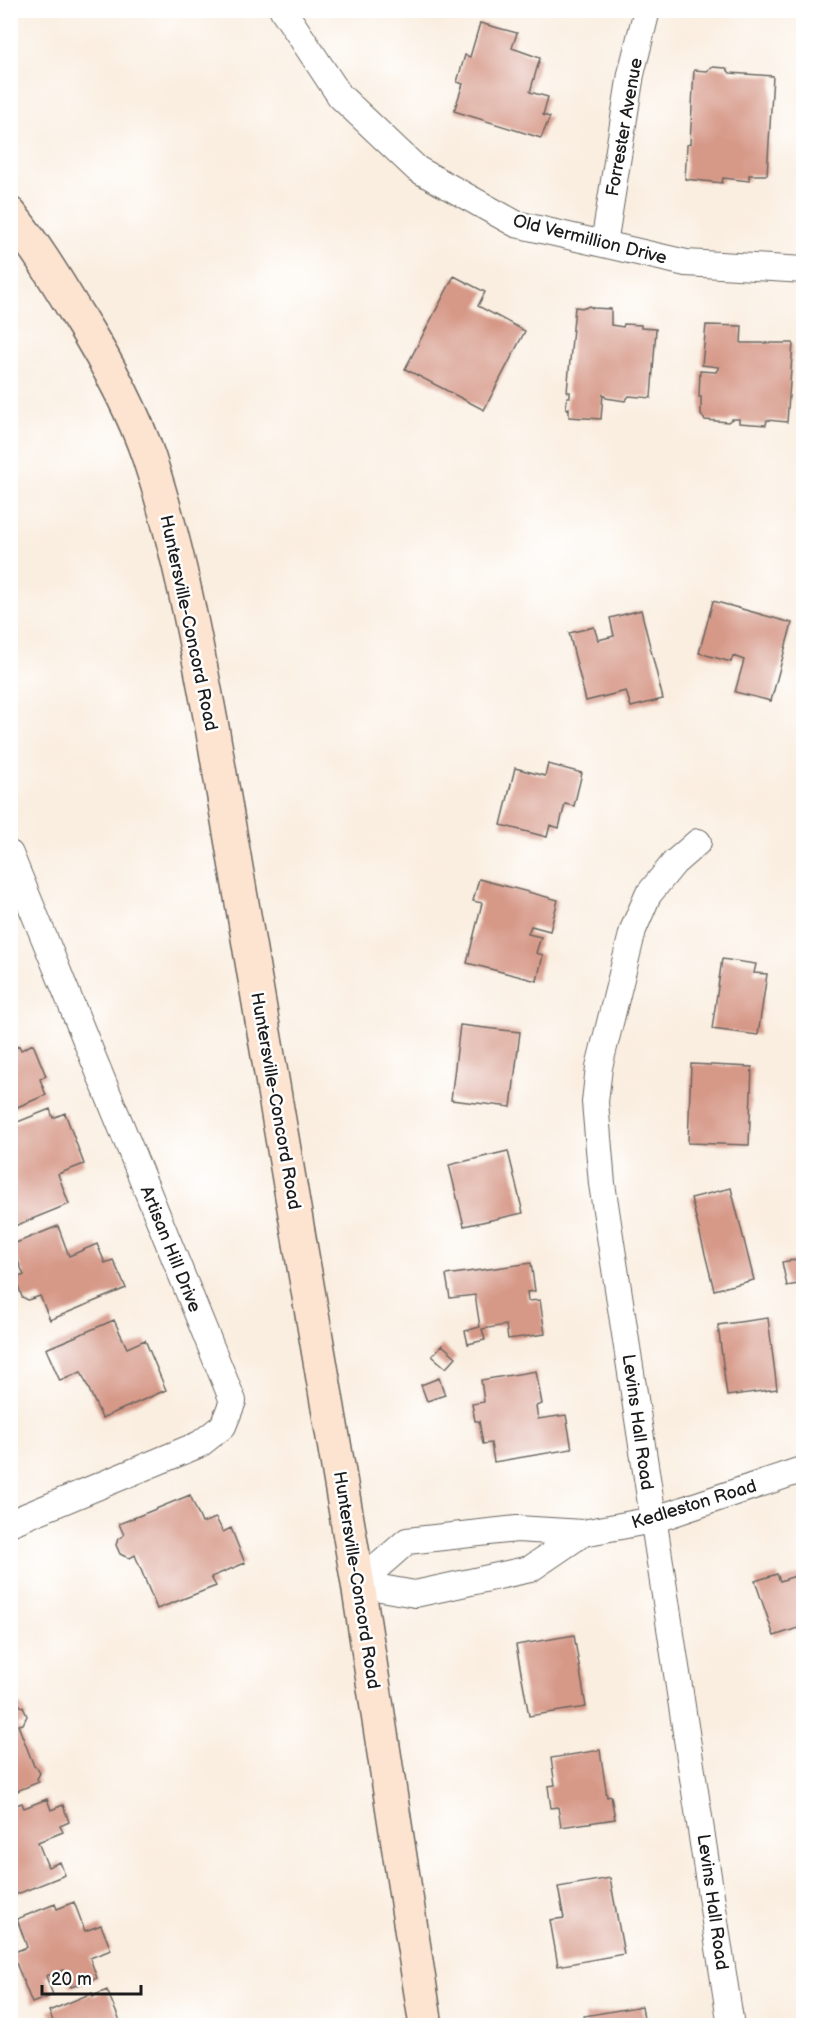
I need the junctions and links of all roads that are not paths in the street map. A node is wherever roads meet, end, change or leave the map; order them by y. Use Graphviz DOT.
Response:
graph roads {
  1 [pos="283,10"];
  2 [pos="647,10"];
  3 [pos="10,214"];
  4 [pos="604,244"];
  5 [pos="804,270"];
  6 [pos="698,842"];
  7 [pos="10,854"];
  8 [pos="804,1469"];
  9 [pos="652,1520"];
  10 [pos="10,1523"];
  11 [pos="583,1533"];
  12 [pos="358,1584"];
  13 [pos="426,2025"];
  14 [pos="731,2025"];
  1 -- 4 [label="street, Old Vermillion Drive"];
  2 -- 4 [label="street, Forrester Avenue"];
  3 -- 12 [label="main road, Huntersville-Concord Road"];
  4 -- 5 [label="street, Old Vermillion Drive"];
  6 -- 9 [label="street, Levins Hall Road"];
  7 -- 10 [label="street, Artisan Hill Drive"];
  8 -- 9 [label="street, Kedleston Road"];
  9 -- 11 [label="street, Kedleston Road"];
  9 -- 14 [label="street, Levins Hall Road"];
  11 -- 12 [label="street, Kedleston Road"];
  11 -- 12 [label="street, Kedleston Road"];
  12 -- 13 [label="main road, Huntersville-Concord Road"];
}
